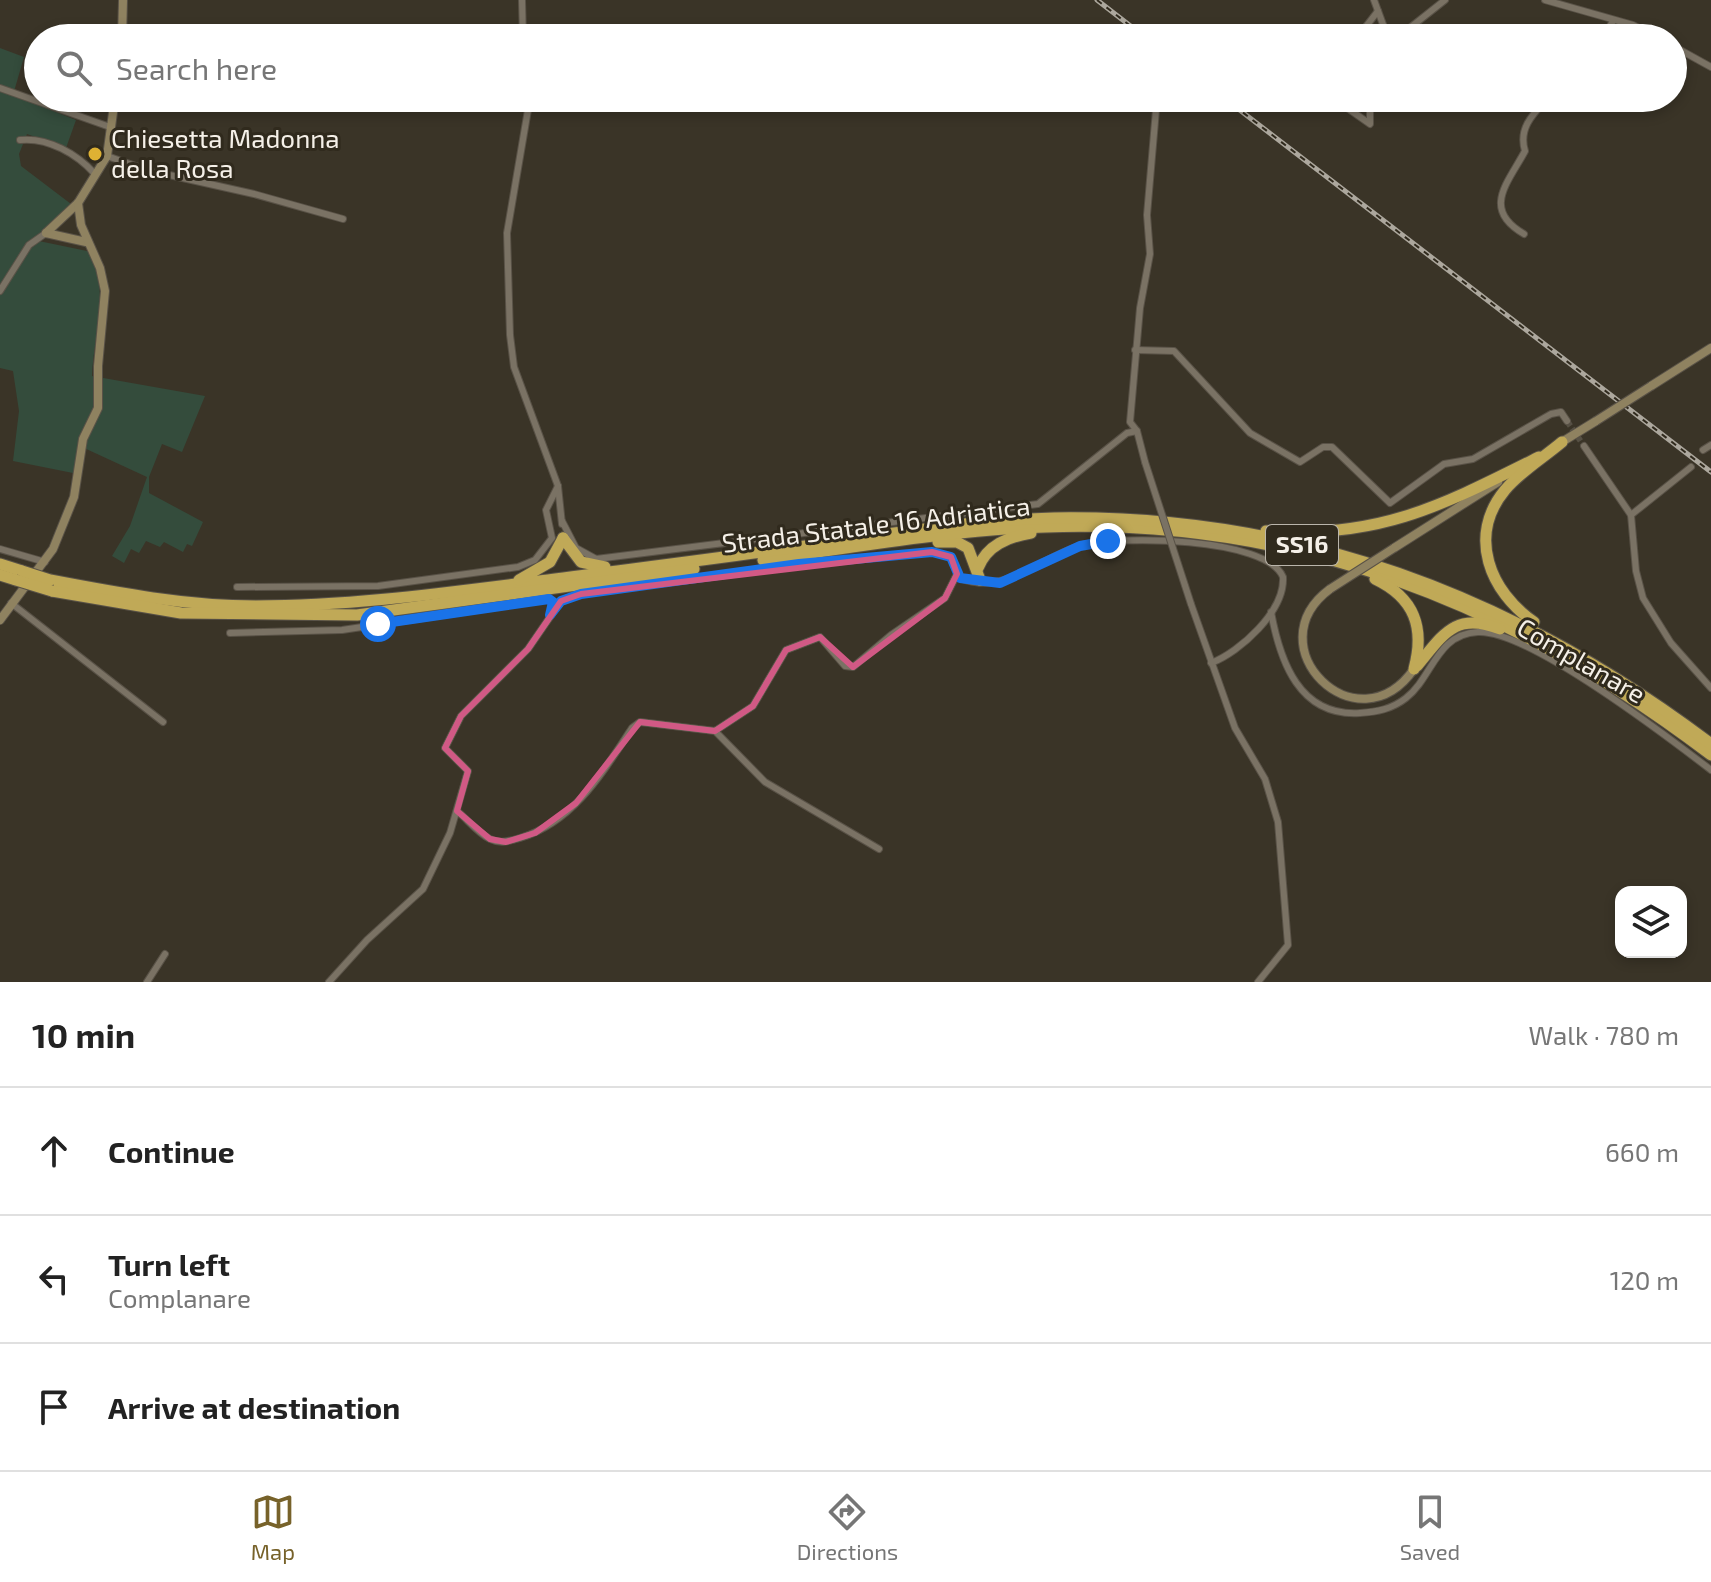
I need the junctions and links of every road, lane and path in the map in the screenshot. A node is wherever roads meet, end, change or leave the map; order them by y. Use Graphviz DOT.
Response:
graph roads {
  1 [pos="123,0"];
  2 [pos="522,0"];
  3 [pos="1374,0"];
  4 [pos="1445,0"];
  5 [pos="1545,0"];
  6 [pos="1378,11"];
  7 [pos="1613,21"];
  8 [pos="122,24"];
  9 [pos="523,24"];
  10 [pos="1368,24"];
  11 [pos="1383,24"];
  12 [pos="1415,24"];
  13 [pos="1611,24"];
  14 [pos="1628,24"];
  15 [pos="1687,54"];
  16 [pos="1711,67"];
  17 [pos="0,88"];
  18 [pos="24,97"];
  19 [pos="68,112"];
  20 [pos="113,112"];
  21 [pos="528,112"];
  22 [pos="1156,112"];
  23 [pos="1353,112"];
  24 [pos="1370,112"];
  25 [pos="1535,112"];
  26 [pos="110,127"];
  27 [pos="20,140"];
  28 [pos="107,156"];
  29 [pos="95,174"];
  30 [pos="78,203"];
  31 [pos="343,219"];
  32 [pos="46,233"];
  33 [pos="1524,234"];
  34 [pos="86,242"];
  35 [pos="0,291"];
  36 [pos="1711,348"];
  37 [pos="1135,350"];
  38 [pos="1567,421"];
  39 [pos="1137,431"];
  40 [pos="1562,442"];
  41 [pos="1711,445"];
  42 [pos="1584,446"];
  43 [pos="1703,450"];
  44 [pos="1539,457"];
  45 [pos="1691,467"];
  46 [pos="558,486"];
  47 [pos="1631,515"];
  48 [pos="562,521"];
  49 [pos="1193,525"];
  50 [pos="1068,526"];
  51 [pos="563,538"];
  52 [pos="877,544"];
  53 [pos="0,549"];
  54 [pos="1295,551"];
  55 [pos="45,562"];
  56 [pos="0,564"];
  57 [pos="628,569"];
  58 [pos="957,574"];
  59 [pos="979,574"];
  60 [pos="0,575"];
  61 [pos="20,580"];
  62 [pos="51,585"];
  63 [pos="507,585"];
  64 [pos="237,587"];
  65 [pos="11,603"];
  66 [pos="1271,612"];
  67 [pos="550,615"];
  68 [pos="0,620"];
  69 [pos="230,633"];
  70 [pos="1211,663"];
  71 [pos="1581,664"];
  72 [pos="1414,669"];
  73 [pos="1608,671"];
  74 [pos="1711,688"];
  75 [pos="163,722"];
  76 [pos="715,731"];
  77 [pos="1711,744"];
  78 [pos="1711,755"];
  79 [pos="1711,770"];
  80 [pos="457,811"];
  81 [pos="879,849"];
  82 [pos="165,954"];
  83 [pos="147,982"];
  84 [pos="329,982"];
  85 [pos="1258,982"];
  1 -- 8 [label="main road"];
  2 -- 9 [label="street"];
  3 -- 6 [label="street"];
  4 -- 12 [label="street"];
  5 -- 7 [label="street"];
  6 -- 10 [label="street"];
  6 -- 11 [label="street"];
  7 -- 13 [label="street"];
  7 -- 14 [label="street"];
  15 -- 16 [label="street"];
  17 -- 18 [label="street"];
  19 -- 26 [label="street"];
  20 -- 26 [label="main road"];
  21 -- 46 [label="street"];
  22 -- 37 [label="street"];
  23 -- 24 [label="street"];
  25 -- 33 [label="street"];
  26 -- 28 [label="main road"];
  27 -- 29 [label="street"];
  28 -- 29 [label="main road"];
  28 -- 31 [label="street"];
  29 -- 30 [label="main road"];
  30 -- 32 [label="main road"];
  30 -- 34 [label="main road"];
  32 -- 34 [label="main road"];
  32 -- 35 [label="street"];
  34 -- 55 [label="main road"];
  36 -- 40 [label="main road, bridge"];
  37 -- 38 [label="street"];
  37 -- 39 [label="street"];
  39 -- 48 [label="street"];
  39 -- 70 [label="street, bridge"];
  40 -- 44 [label="main road"];
  40 -- 73 [label="highway, SS16"];
  41 -- 43 [label="street"];
  42 -- 47 [label="street"];
  44 -- 49 [label="highway, SS16"];
  44 -- 72 [label="main road, bridge"];
  45 -- 47 [label="street"];
  46 -- 48 [label="street"];
  46 -- 64 [label="street"];
  47 -- 74 [label="street"];
  48 -- 51 [label="street"];
  49 -- 57 [label="highway, Strada Statale 16 Adriatica / SS16"];
  49 -- 73 [label="highway, Strada Statale 16 Adriatica / SS16"];
  50 -- 52 [label="highway, Strada Statale 16 Adriatica / SS16"];
  50 -- 54 [label="highway, Strada Statale 16 Adriatica / SS16"];
  50 -- 59 [label="highway"];
  51 -- 57 [label="highway, SS16"];
  51 -- 63 [label="highway, SS16"];
  52 -- 59 [label="highway"];
  52 -- 62 [label="highway, Strada Statale 16 Adriatica / SS16"];
  53 -- 55 [label="street"];
  54 -- 71 [label="highway, Strada Statale 16 Adriatica / SS16"];
  54 -- 72 [label="highway, SS16"];
  55 -- 61 [label="main road"];
  56 -- 61 [label="highway, Strada Statale 16 Adriatica / SS16"];
  57 -- 63 [label="highway, Strada Statale 16 Adriatica / SS16"];
  58 -- 59 [label="street"];
  58 -- 67 [label="street"];
  58 -- 76 [label="street"];
  59 -- 66 [label="street"];
  60 -- 61 [label="highway, Strada Statale 16 Adriatica / SS16"];
  61 -- 62 [label="highway, Strada Statale 16 Adriatica / SS16, bridge"];
  61 -- 65 [label="main road"];
  62 -- 63 [label="highway, Strada Statale 16 Adriatica / SS16"];
  65 -- 68 [label="main road"];
  65 -- 75 [label="street"];
  66 -- 70 [label="street"];
  66 -- 79 [label="street, Complanare"];
  67 -- 69 [label="street"];
  67 -- 80 [label="street"];
  70 -- 85 [label="street"];
  71 -- 72 [label="highway, SS16"];
  71 -- 78 [label="highway, Strada Statale 16 Adriatica / SS16"];
  73 -- 77 [label="highway, Strada Statale 16 Adriatica / SS16"];
  76 -- 80 [label="street"];
  76 -- 81 [label="street"];
  80 -- 84 [label="street"];
  82 -- 83 [label="street"];
}
